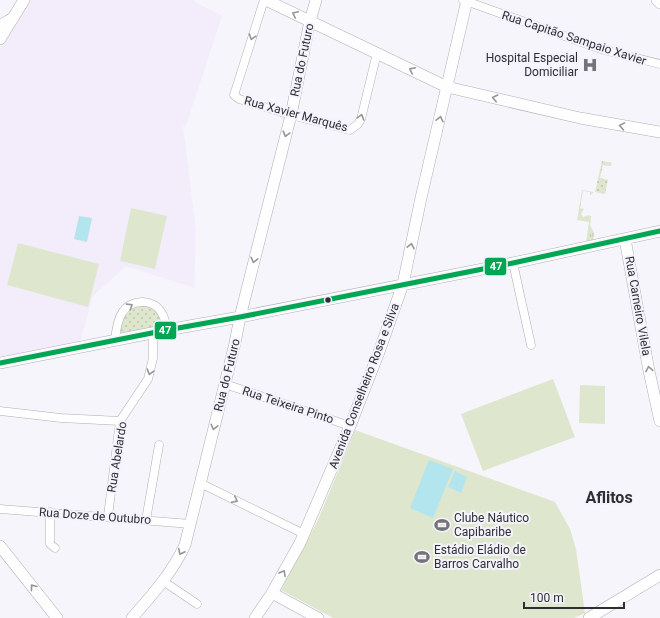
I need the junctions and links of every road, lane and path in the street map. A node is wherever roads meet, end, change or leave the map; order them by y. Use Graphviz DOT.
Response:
graph roads {
  1 [pos="24,0"];
  2 [pos="265,0"];
  3 [pos="316,0"];
  4 [pos="657,0"];
  5 [pos="465,1"];
  6 [pos="660,3"];
  7 [pos="12,17"];
  8 [pos="310,21"];
  9 [pos="0,23"];
  10 [pos="0,38"];
  11 [pos="377,53"];
  12 [pos="660,64"];
  13 [pos="447,87"];
  14 [pos="291,115"];
  15 [pos="660,132"];
  16 [pos="660,232"];
  17 [pos="625,239"];
  18 [pos="513,263"];
  19 [pos="403,284"];
  20 [pos="240,317"];
  21 [pos="168,330"];
  22 [pos="153,333"];
  23 [pos="115,340"];
  24 [pos="531,345"];
  25 [pos="0,363"];
  26 [pos="225,384"];
  27 [pos="0,411"];
  28 [pos="120,421"];
  29 [pos="660,421"];
  30 [pos="350,426"];
  31 [pos="159,444"];
  32 [pos="200,483"];
  33 [pos="0,509"];
  34 [pos="50,512"];
  35 [pos="108,516"];
  36 [pos="146,520"];
  37 [pos="191,524"];
  38 [pos="304,534"];
  39 [pos="0,546"];
  40 [pos="55,548"];
  41 [pos="660,575"];
  42 [pos="163,581"];
  43 [pos="272,593"];
  44 [pos="197,604"];
  45 [pos="57,618"];
  46 [pos="132,618"];
  47 [pos="255,618"];
  48 [pos="318,618"];
  49 [pos="589,618"];
  1 -- 7 [label="street"];
  8 -- 2 [label="street, one-way"];
  2 -- 14 [label="street, Rua Xavier Marquês, one-way"];
  3 -- 8 [label="street, Rua do Futuro"];
  4 -- 6 [label="street"];
  5 -- 12 [label="street, Rua Capitão Sampaio Xavier"];
  5 -- 13 [label="street, Avenida Conselheiro Rosa e Silva"];
  7 -- 9 [label="street"];
  7 -- 10 [label="street"];
  8 -- 11 [label="street"];
  8 -- 14 [label="street, Rua do Futuro"];
  13 -- 11 [label="street, one-way"];
  14 -- 11 [label="street, Rua Xavier Marquês, one-way"];
  15 -- 13 [label="street, one-way"];
  19 -- 13 [label="street, Avenida Conselheiro Rosa e Silva, one-way"];
  14 -- 20 [label="street, Rua do Futuro, one-way"];
  16 -- 17 [label="street"];
  17 -- 18 [label="street"];
  29 -- 17 [label="street, Rua Carneiro Vilela, one-way"];
  18 -- 19 [label="street"];
  18 -- 24 [label="street"];
  19 -- 20 [label="street"];
  19 -- 30 [label="street, Avenida Conselheiro Rosa e Silva"];
  20 -- 21 [label="street"];
  20 -- 26 [label="street, Rua do Futuro"];
  21 -- 22 [label="street"];
  23 -- 21 [label="street, one-way"];
  22 -- 23 [label="street"];
  22 -- 28 [label="street, Rua Abelardo, one-way"];
  23 -- 25 [label="street"];
  26 -- 30 [label="street, Rua Teixeira Pinto"];
  26 -- 32 [label="street, Rua do Futuro, one-way"];
  27 -- 28 [label="street"];
  28 -- 35 [label="street, Rua Abelardo"];
  30 -- 38 [label="street, Avenida Conselheiro Rosa e Silva"];
  31 -- 36 [label="street"];
  32 -- 37 [label="street, Rua do Futuro"];
  32 -- 38 [label="street, one-way"];
  33 -- 34 [label="street, Rua Doze de Outubro"];
  34 -- 35 [label="street, Rua Doze de Outubro"];
  34 -- 40 [label="street"];
  35 -- 36 [label="street, Rua Doze de Outubro"];
  36 -- 37 [label="street, Rua Doze de Outubro"];
  37 -- 42 [label="street, Rua do Futuro, one-way"];
  43 -- 38 [label="street, Avenida Conselheiro Rosa e Silva, one-way"];
  45 -- 39 [label="street, one-way"];
  41 -- 49 [label="street"];
  42 -- 44 [label="street"];
  42 -- 46 [label="street, Rua do Futuro"];
  43 -- 47 [label="street, Avenida Conselheiro Rosa e Silva"];
  43 -- 48 [label="street"];
}
